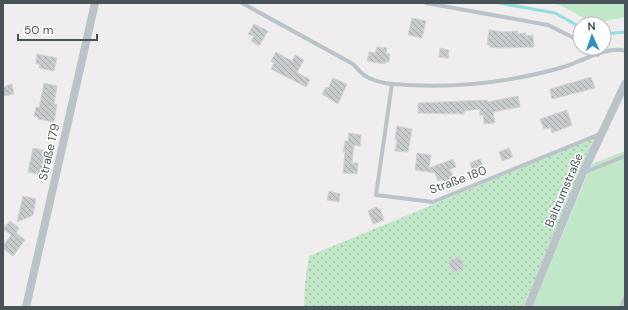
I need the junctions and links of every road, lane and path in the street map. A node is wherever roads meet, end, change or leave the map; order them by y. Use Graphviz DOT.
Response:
graph roads {
  1 [pos="95,3"];
  2 [pos="242,3"];
  3 [pos="426,3"];
  4 [pos="572,37"];
  5 [pos="612,50"];
  6 [pos="625,51"];
  7 [pos="595,56"];
  8 [pos="392,84"];
  9 [pos="625,84"];
  10 [pos="603,133"];
  11 [pos="625,156"];
  12 [pos="583,173"];
  13 [pos="625,298"];
  14 [pos="26,307"];
  15 [pos="528,307"];
  16 [pos="621,307"];
  1 -- 14 [label="street, Straße 179"];
  2 -- 8 [label="lane"];
  3 -- 4 [label="lane"];
  5 -- 6 [label="lane"];
  7 -- 8 [label="lane"];
  8 -- 10 [label="lane, Straße 180"];
  9 -- 10 [label="street, Baltrumstraße"];
  10 -- 12 [label="street, Baltrumstraße"];
  11 -- 12 [label="lane"];
  12 -- 15 [label="street, Baltrumstraße"];
  13 -- 16 [label="lane"];
}
